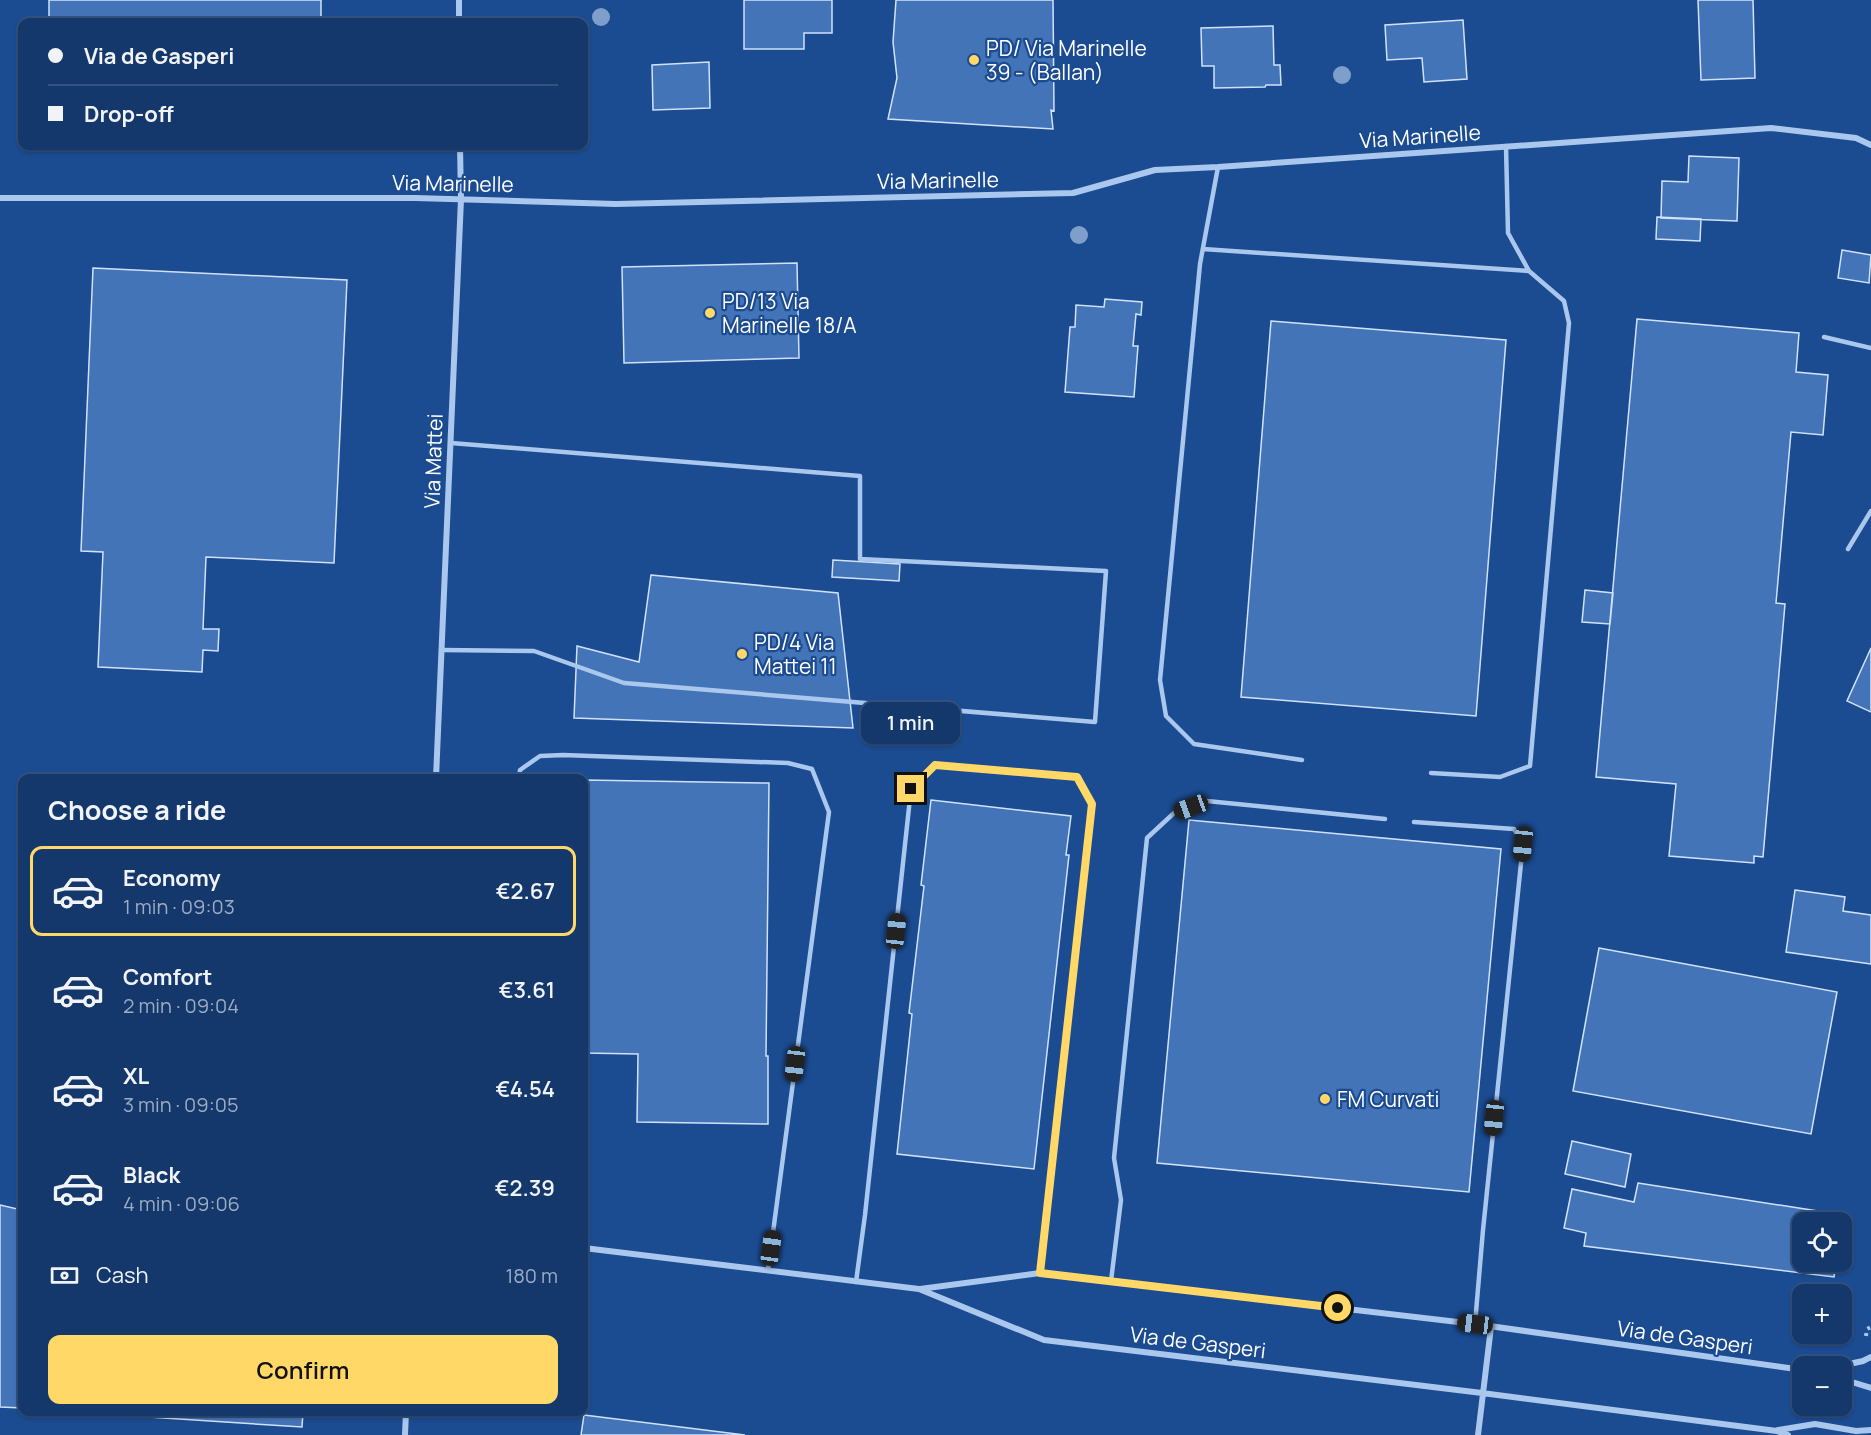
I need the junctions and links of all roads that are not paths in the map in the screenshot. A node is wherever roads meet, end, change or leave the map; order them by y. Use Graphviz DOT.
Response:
graph roads {
  1 [pos="459,0"];
  2 [pos="459,18"];
  3 [pos="1871,145"];
  4 [pos="1506,146"];
  5 [pos="460,150"];
  6 [pos="1218,167"];
  7 [pos="0,198"];
  8 [pos="461,199"];
  9 [pos="1203,249"];
  10 [pos="1528,271"];
  11 [pos="1824,337"];
  12 [pos="1871,348"];
  13 [pos="451,443"];
  14 [pos="1871,511"];
  15 [pos="1848,549"];
  16 [pos="442,650"];
  17 [pos="1302,760"];
  18 [pos="1431,773"];
  19 [pos="436,774"];
  20 [pos="520,774"];
  21 [pos="1385,819"];
  22 [pos="1414,822"];
  23 [pos="588,1248"];
  24 [pos="768,1270"];
  25 [pos="1040,1273"];
  26 [pos="1111,1281"];
  27 [pos="856,1282"];
  28 [pos="920,1289"];
  29 [pos="1475,1324"];
  30 [pos="1491,1327"];
  31 [pos="1871,1358"];
  32 [pos="1852,1363"];
  33 [pos="1792,1368"];
  34 [pos="1852,1382"];
  35 [pos="1871,1388"];
  36 [pos="1482,1393"];
  37 [pos="406,1416"];
  38 [pos="1871,1430"];
  39 [pos="1777,1431"];
  40 [pos="405,1435"];
  41 [pos="1478,1435"];
  42 [pos="1788,1435"];
  1 -- 2 [label="street"];
  3 -- 4 [label="street, Via Marinelle"];
  4 -- 6 [label="street, Via Marinelle"];
  4 -- 10 [label="lane"];
  5 -- 8 [label="street, Via Mattei"];
  6 -- 8 [label="street, Via Marinelle"];
  6 -- 9 [label="lane"];
  7 -- 8 [label="street, Via Marinelle"];
  8 -- 13 [label="street, Via Mattei"];
  9 -- 10 [label="lane"];
  9 -- 17 [label="lane"];
  10 -- 18 [label="lane"];
  11 -- 12 [label="lane"];
  13 -- 16 [label="street, Via Mattei"];
  13 -- 16 [label="lane"];
  14 -- 15 [label="lane"];
  16 -- 19 [label="street, Via Mattei"];
  20 -- 24 [label="lane"];
  21 -- 26 [label="lane"];
  22 -- 29 [label="lane"];
  23 -- 24 [label="street, Via de Gasperi"];
  24 -- 27 [label="street, Via de Gasperi"];
  25 -- 26 [label="street, Via de Gasperi"];
  25 -- 27 [label="lane"];
  25 -- 28 [label="street, Via de Gasperi"];
  26 -- 29 [label="street, Via de Gasperi"];
  27 -- 28 [label="street, Via de Gasperi"];
  28 -- 36 [label="street, Via de Gasperi"];
  29 -- 30 [label="street, Via de Gasperi"];
  30 -- 33 [label="street, Via de Gasperi"];
  30 -- 36 [label="street"];
  31 -- 32 [label="street"];
  34 -- 35 [label="street"];
  36 -- 39 [label="street, Via de Gasperi"];
  36 -- 41 [label="street"];
  37 -- 40 [label="street"];
  38 -- 39 [label="street, Via de Gasperi"];
  39 -- 42 [label="street, Via de Gasperi"];
}
